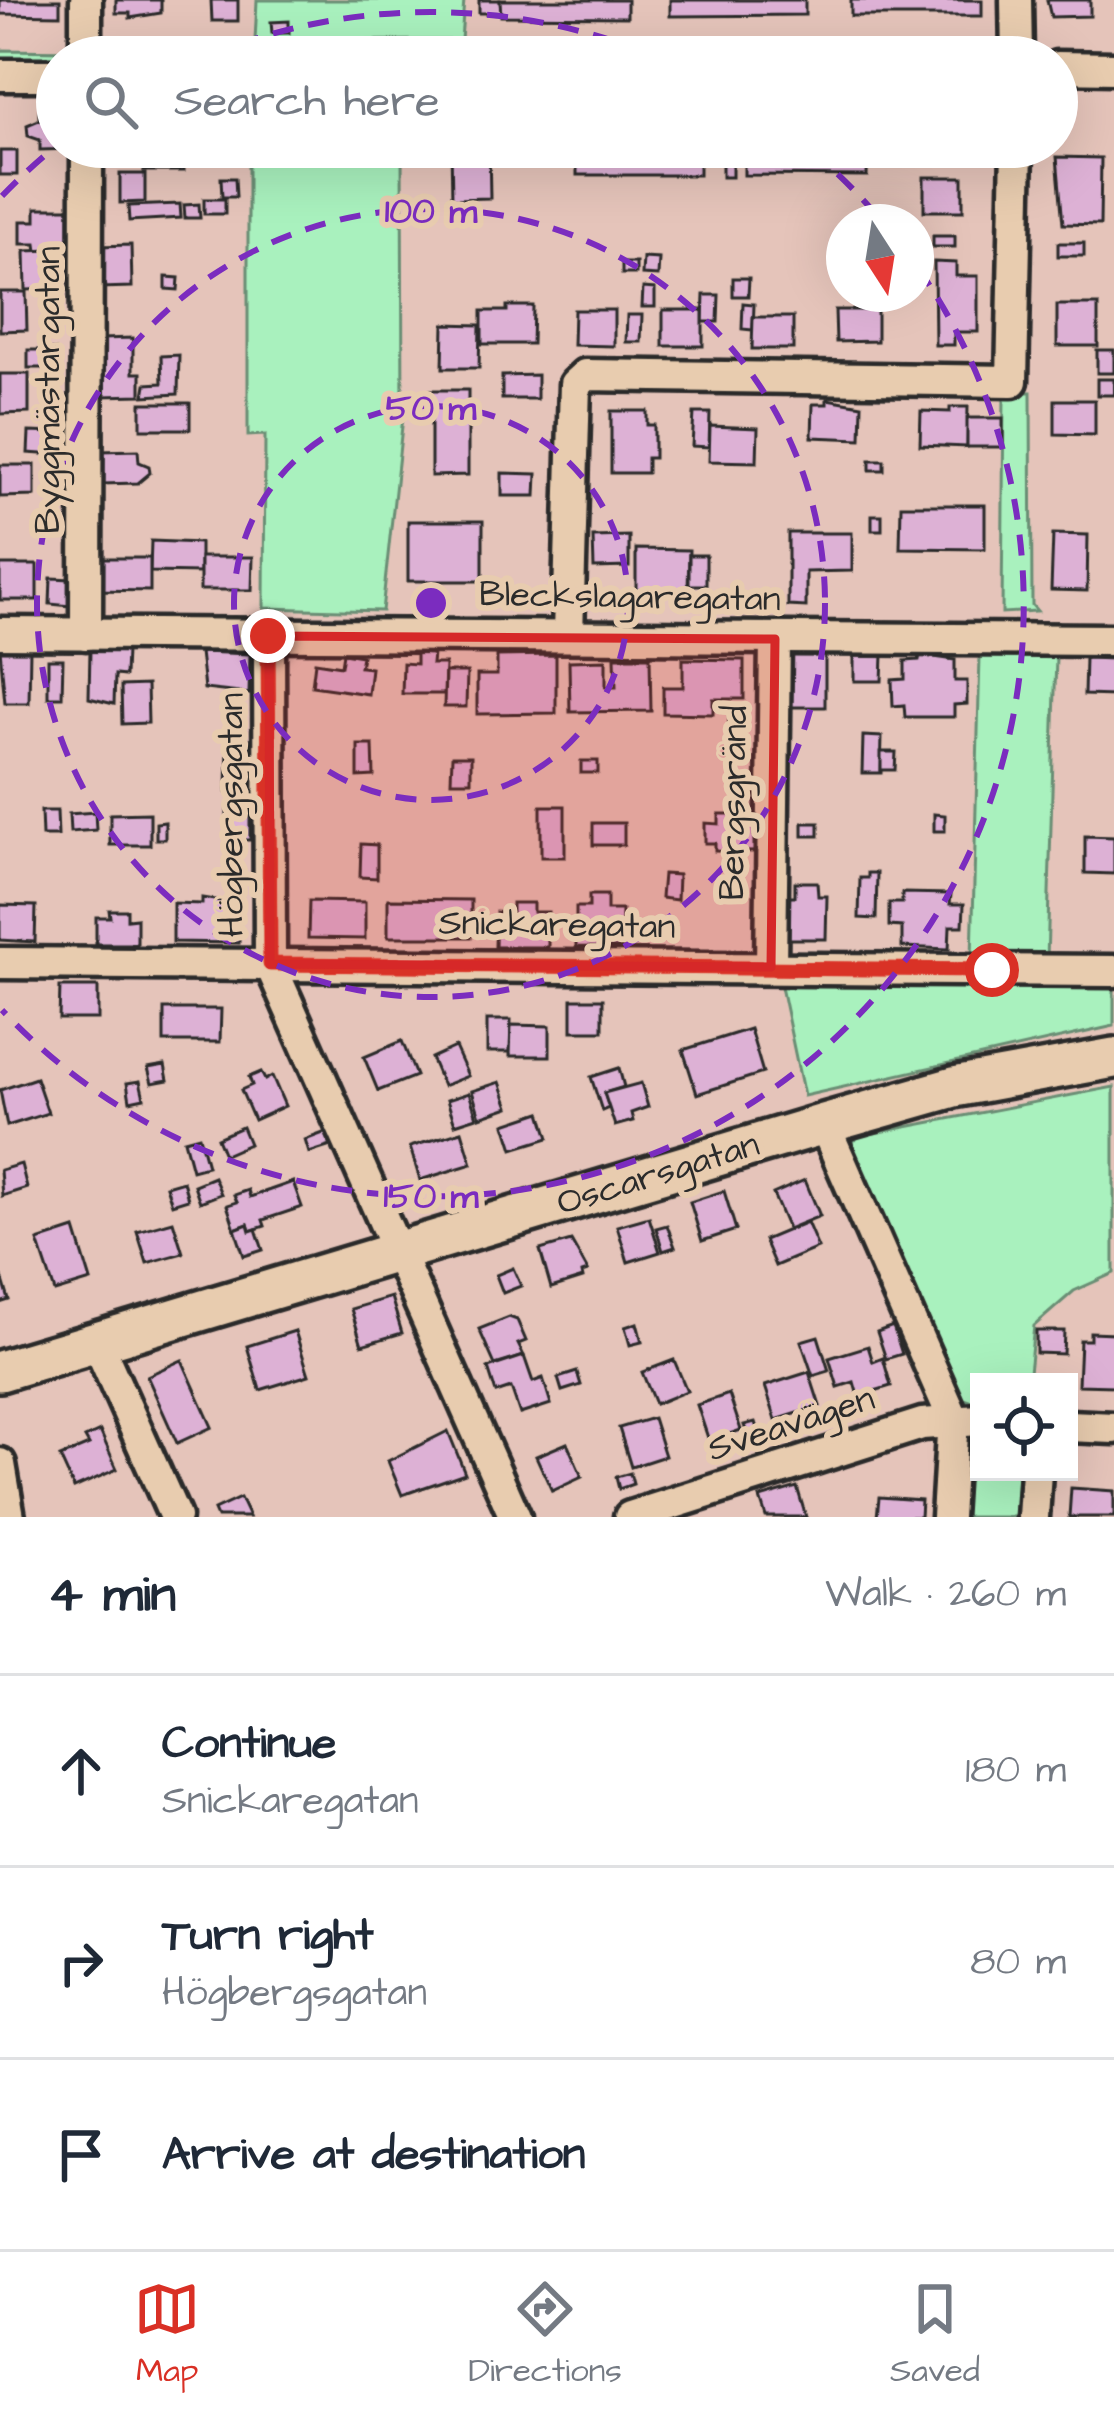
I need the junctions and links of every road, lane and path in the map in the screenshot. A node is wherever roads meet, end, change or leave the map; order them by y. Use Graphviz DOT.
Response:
graph roads {
  1 [pos="86,0"];
  2 [pos="1016,0"];
  3 [pos="86,36"];
  4 [pos="1017,36"];
  5 [pos="1078,68"];
  6 [pos="1114,68"];
  7 [pos="0,75"];
  8 [pos="36,75"];
  9 [pos="87,168"];
  10 [pos="1017,168"];
  11 [pos="0,633"];
  12 [pos="86,634"];
  13 [pos="568,635"];
  14 [pos="268,636"];
  15 [pos="775,639"];
  16 [pos="1114,640"];
  17 [pos="0,963"];
  18 [pos="270,964"];
  19 [pos="771,967"];
  20 [pos="1114,971"];
  21 [pos="1114,1058"];
  22 [pos="824,1124"];
  23 [pos="399,1252"];
  24 [pos="98,1342"];
  25 [pos="0,1371"];
  26 [pos="966,1419"];
  27 [pos="1078,1426"];
  28 [pos="1114,1427"];
  29 [pos="0,1464"];
  30 [pos="1035,1481"];
  31 [pos="9,1517"];
  32 [pos="175,1517"];
  33 [pos="515,1517"];
  34 [pos="630,1517"];
  35 [pos="947,1517"];
  36 [pos="1033,1517"];
  1 -- 3 [label="street"];
  2 -- 4 [label="street"];
  5 -- 6 [label="street"];
  7 -- 8 [label="street"];
  9 -- 12 [label="street, Byggmästargatan"];
  10 -- 13 [label="street"];
  11 -- 12 [label="street, Bleckslagaregatan"];
  12 -- 14 [label="street, Bleckslagaregatan"];
  13 -- 14 [label="street, Bleckslagaregatan"];
  13 -- 15 [label="street, Bleckslagaregatan"];
  14 -- 18 [label="street, Högbergsgatan"];
  15 -- 16 [label="street, Bleckslagaregatan"];
  15 -- 19 [label="street, Bergsgränd"];
  17 -- 18 [label="street, Snickaregatan"];
  18 -- 19 [label="street, Snickaregatan"];
  18 -- 23 [label="street, Högbergsgatan"];
  19 -- 20 [label="street, Snickaregatan"];
  21 -- 22 [label="main road, Oscarsgatan"];
  22 -- 23 [label="main road, Oscarsgatan"];
  22 -- 26 [label="street"];
  23 -- 24 [label="main road, Oscarsgatan"];
  23 -- 33 [label="street, Högbergsgatan"];
  24 -- 25 [label="main road, Oscarsgatan"];
  24 -- 32 [label="street"];
  26 -- 34 [label="street, Sveavägen"];
  26 -- 35 [label="street"];
  27 -- 28 [label="street"];
  29 -- 31 [label="street"];
  30 -- 36 [label="street"];
}
